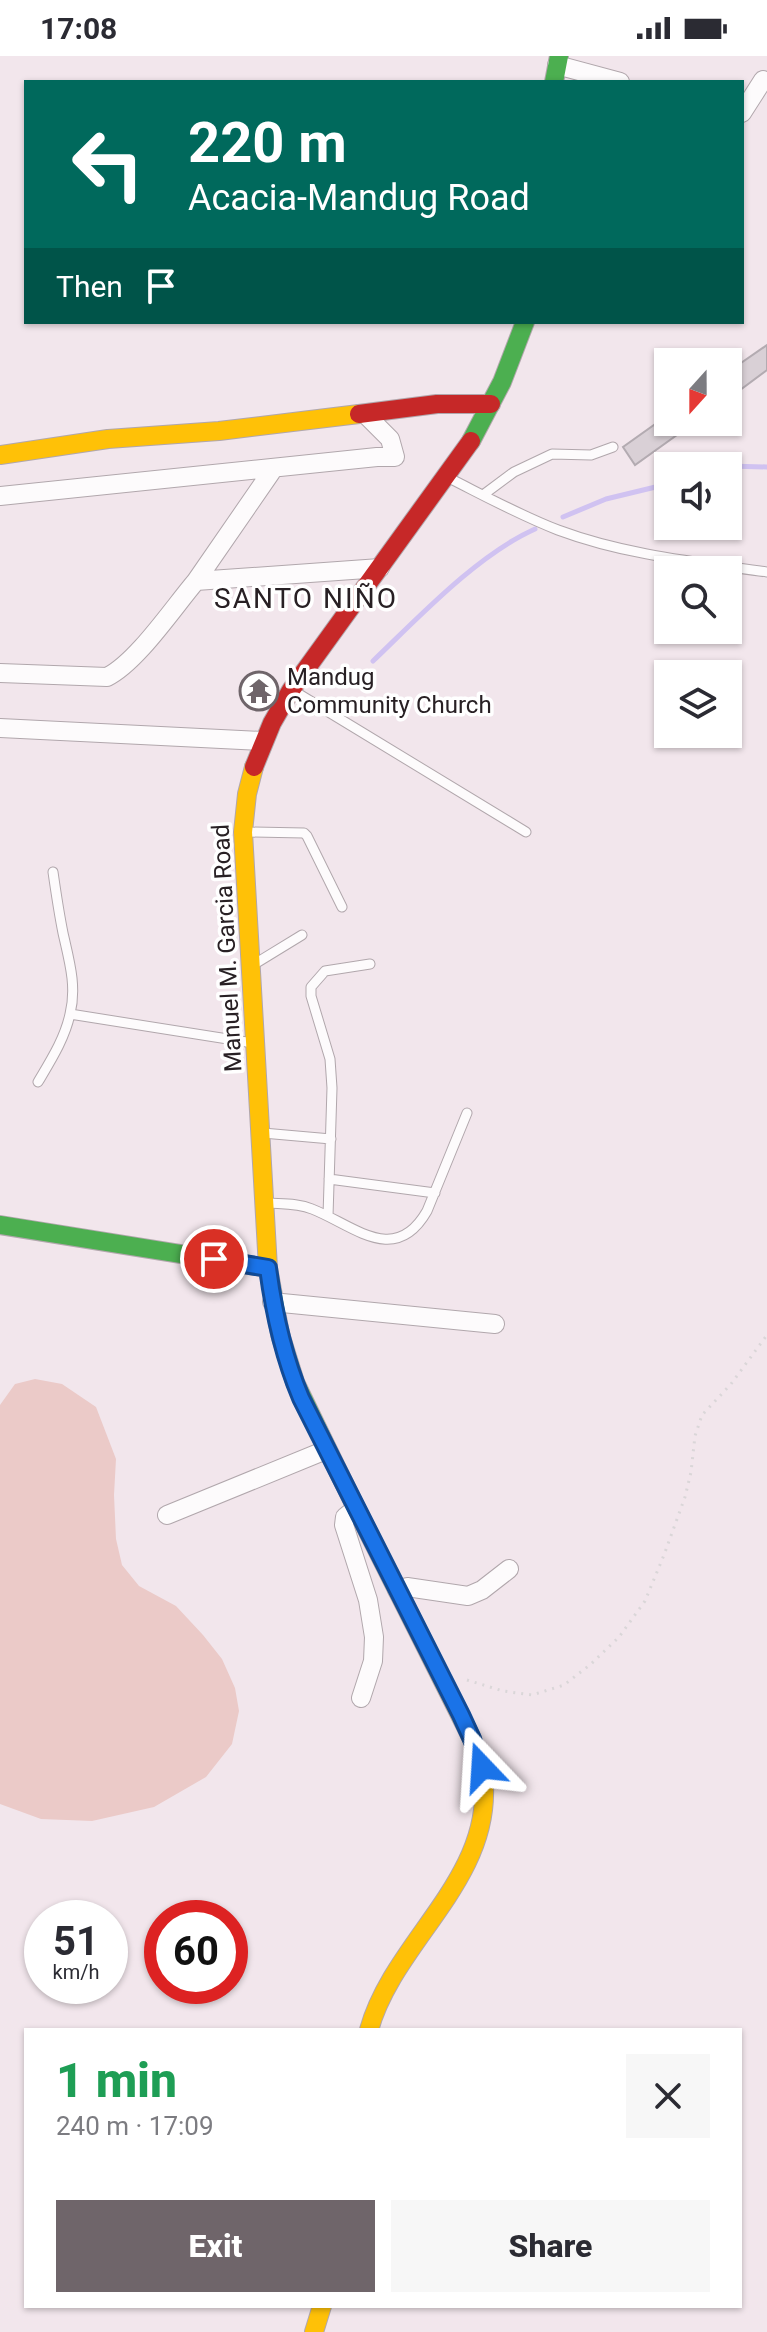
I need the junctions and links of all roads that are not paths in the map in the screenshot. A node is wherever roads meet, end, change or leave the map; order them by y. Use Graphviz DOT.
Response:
graph roads {
  1 [pos="557,68"];
  2 [pos="611,80"];
  3 [pos="763,80"];
  4 [pos="744,110"];
  5 [pos="524,324"];
  6 [pos="491,404"];
  7 [pos="365,414"];
  8 [pos="613,447"];
  9 [pos="0,455"];
  10 [pos="274,468"];
  11 [pos="446,477"];
  12 [pos="483,495"];
  13 [pos="0,496"];
  14 [pos="380,568"];
  15 [pos="767,572"];
  16 [pos="196,581"];
  17 [pos="0,673"];
  18 [pos="291,689"];
  19 [pos="0,728"];
  20 [pos="262,741"];
  21 [pos="243,832"];
  22 [pos="526,832"];
  23 [pos="53,872"];
  24 [pos="342,907"];
  25 [pos="302,935"];
  26 [pos="370,964"];
  27 [pos="252,966"];
  28 [pos="70,1014"];
  29 [pos="256,1044"];
  30 [pos="38,1082"];
  31 [pos="467,1113"];
  32 [pos="262,1133"];
  33 [pos="331,1139"];
  34 [pos="329,1179"];
  35 [pos="435,1193"];
  36 [pos="265,1203"];
  37 [pos="328,1216"];
  38 [pos="0,1225"];
  39 [pos="268,1268"];
  40 [pos="272,1302"];
  41 [pos="495,1324"];
  42 [pos="326,1450"];
  43 [pos="355,1509"];
  44 [pos="167,1515"];
  45 [pos="509,1569"];
  46 [pos="397,1590"];
  47 [pos="361,1698"];
  48 [pos="370,2028"];
  49 [pos="321,2308"];
  50 [pos="314,2332"];
  1 -- 2 [label="street"];
  3 -- 4 [label="street"];
  5 -- 6 [label="main road, Manuel M. Garcia Road"];
  6 -- 7 [label="main road"];
  6 -- 11 [label="main road, Manuel M. Garcia Road"];
  7 -- 9 [label="main road"];
  7 -- 10 [label="street"];
  8 -- 12 [label="lane"];
  10 -- 13 [label="street"];
  10 -- 16 [label="street"];
  11 -- 12 [label="lane"];
  11 -- 14 [label="main road, Manuel M. Garcia Road"];
  12 -- 15 [label="lane"];
  14 -- 16 [label="street"];
  14 -- 18 [label="main road, Manuel M. Garcia Road"];
  16 -- 17 [label="street"];
  18 -- 20 [label="main road, Manuel M. Garcia Road"];
  18 -- 22 [label="lane"];
  19 -- 20 [label="street"];
  20 -- 21 [label="main road, Manuel M. Garcia Road"];
  21 -- 24 [label="lane"];
  21 -- 27 [label="main road, Manuel M. Garcia Road"];
  23 -- 28 [label="lane"];
  25 -- 27 [label="lane"];
  26 -- 33 [label="lane"];
  27 -- 29 [label="main road, Manuel M. Garcia Road"];
  28 -- 29 [label="lane"];
  28 -- 30 [label="lane"];
  29 -- 32 [label="main road, Manuel M. Garcia Road"];
  31 -- 35 [label="lane"];
  32 -- 33 [label="lane"];
  32 -- 36 [label="main road, Manuel M. Garcia Road"];
  33 -- 34 [label="lane"];
  34 -- 35 [label="lane"];
  34 -- 37 [label="lane"];
  35 -- 37 [label="lane"];
  36 -- 37 [label="lane"];
  36 -- 39 [label="main road, Manuel M. Garcia Road"];
  38 -- 39 [label="main road"];
  39 -- 40 [label="main road, Manuel M. Garcia Road"];
  40 -- 41 [label="street"];
  40 -- 42 [label="main road, Manuel M. Garcia Road"];
  42 -- 43 [label="main road, Manuel M. Garcia Road"];
  42 -- 44 [label="street"];
  43 -- 46 [label="main road, Manuel M. Garcia Road"];
  43 -- 47 [label="street"];
  45 -- 46 [label="street"];
  46 -- 48 [label="main road, Manuel M. Garcia Road"];
  49 -- 50 [label="main road"];
}
